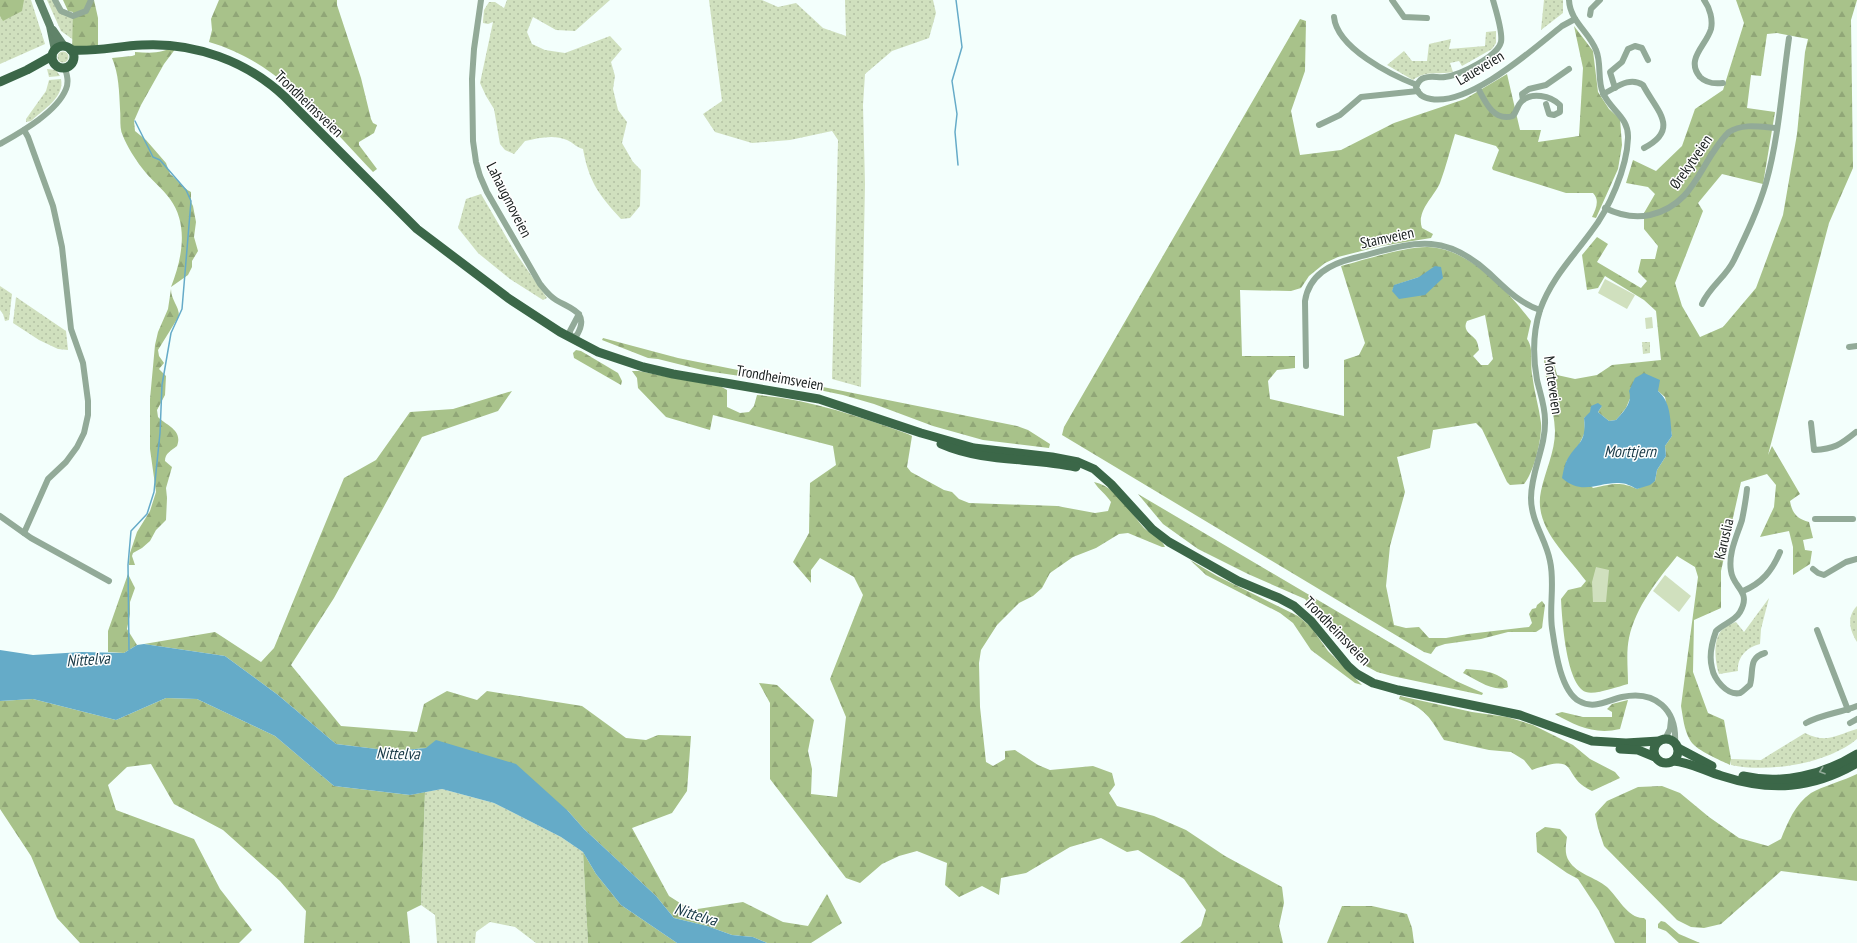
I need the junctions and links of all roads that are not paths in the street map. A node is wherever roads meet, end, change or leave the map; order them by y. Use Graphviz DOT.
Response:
graph roads {
  1 [pos="39,0"];
  2 [pos="55,0"];
  3 [pos="91,0"];
  4 [pos="481,0"];
  5 [pos="1392,0"];
  6 [pos="1494,0"];
  7 [pos="1569,0"];
  8 [pos="1600,0"];
  9 [pos="1704,0"];
  10 [pos="1590,15"];
  11 [pos="1334,18"];
  12 [pos="1427,18"];
  13 [pos="1575,19"];
  14 [pos="50,26"];
  15 [pos="1789,38"];
  16 [pos="68,48"];
  17 [pos="99,50"];
  18 [pos="54,57"];
  19 [pos="73,60"];
  20 [pos="1648,60"];
  21 [pos="65,68"];
  22 [pos="1569,69"];
  23 [pos="0,82"];
  24 [pos="1723,83"];
  25 [pos="1417,88"];
  26 [pos="1478,88"];
  27 [pos="1615,88"];
  28 [pos="1603,94"];
  29 [pos="1523,100"];
  30 [pos="1546,104"];
  31 [pos="1320,125"];
  32 [pos="1776,128"];
  33 [pos="24,130"];
  34 [pos="0,144"];
  35 [pos="1644,148"];
  36 [pos="1605,208"];
  37 [pos="1702,304"];
  38 [pos="1540,310"];
  39 [pos="572,335"];
  40 [pos="1857,346"];
  41 [pos="1849,347"];
  42 [pos="1306,366"];
  43 [pos="1811,423"];
  44 [pos="1856,432"];
  45 [pos="1747,489"];
  46 [pos="0,516"];
  47 [pos="1815,519"];
  48 [pos="1853,519"];
  49 [pos="24,533"];
  50 [pos="1780,552"];
  51 [pos="1857,559"];
  52 [pos="1813,569"];
  53 [pos="109,581"];
  54 [pos="1743,591"];
  55 [pos="1817,630"];
  56 [pos="1765,652"];
  57 [pos="1857,706"];
  58 [pos="1848,710"];
  59 [pos="1671,718"];
  60 [pos="1857,719"];
  61 [pos="1806,723"];
  62 [pos="1857,723"];
  63 [pos="1556,729"];
  64 [pos="1662,740"];
  65 [pos="1676,746"];
  66 [pos="1857,754"];
  67 [pos="1655,757"];
  68 [pos="1673,761"];
  69 [pos="1857,763"];
  1 -- 14 [label="main road"];
  2 -- 3 [label="street"];
  4 -- 39 [label="street, Lahaugmoveien"];
  5 -- 12 [label="street"];
  6 -- 25 [label="street, Laueveien"];
  7 -- 13 [label="street, Morteveien"];
  8 -- 10 [label="street"];
  9 -- 24 [label="street"];
  11 -- 25 [label="street"];
  13 -- 26 [label="street, Laueveien"];
  13 -- 28 [label="street, Morteveien"];
  14 -- 16 [label="main road"];
  14 -- 18 [label="main road"];
  15 -- 32 [label="street"];
  16 -- 17 [label="main road, Trondheimsveien"];
  16 -- 18 [label="main road"];
  16 -- 19 [label="main road"];
  17 -- 19 [label="main road, Trondheimsveien"];
  17 -- 39 [label="main road, Trondheimsveien"];
  18 -- 21 [label="main road"];
  18 -- 23 [label="main road"];
  19 -- 21 [label="main road"];
  20 -- 27 [label="street"];
  21 -- 33 [label="street"];
  22 -- 29 [label="street"];
  25 -- 26 [label="street, Laueveien"];
  25 -- 31 [label="street"];
  26 -- 29 [label="street"];
  27 -- 28 [label="street"];
  27 -- 35 [label="street"];
  28 -- 36 [label="street, Morteveien"];
  29 -- 30 [label="street"];
  32 -- 36 [label="street, Ørekytveien"];
  32 -- 37 [label="street"];
  33 -- 34 [label="street"];
  33 -- 49 [label="street"];
  36 -- 38 [label="street, Morteveien"];
  38 -- 42 [label="street, Stamveien"];
  38 -- 59 [label="street, Morteveien"];
  39 -- 63 [label="main road, Trondheimsveien"];
  40 -- 41 [label="street"];
  43 -- 44 [label="street"];
  45 -- 54 [label="street, Karuslia"];
  46 -- 49 [label="street"];
  47 -- 48 [label="street"];
  49 -- 53 [label="street"];
  50 -- 54 [label="street"];
  51 -- 52 [label="street"];
  54 -- 56 [label="street"];
  55 -- 58 [label="street"];
  57 -- 58 [label="street"];
  58 -- 61 [label="street"];
  59 -- 64 [label="street"];
  59 -- 65 [label="street, Morteveien"];
  60 -- 62 [label="street"];
  63 -- 64 [label="main road, Trondheimsveien"];
  63 -- 67 [label="main road, Trondheimsveien"];
  64 -- 65 [label="main road"];
  64 -- 67 [label="main road"];
  66 -- 65 [label="main road, one-way"];
  65 -- 68 [label="main road"];
  67 -- 68 [label="main road"];
  68 -- 69 [label="main road"];
}
